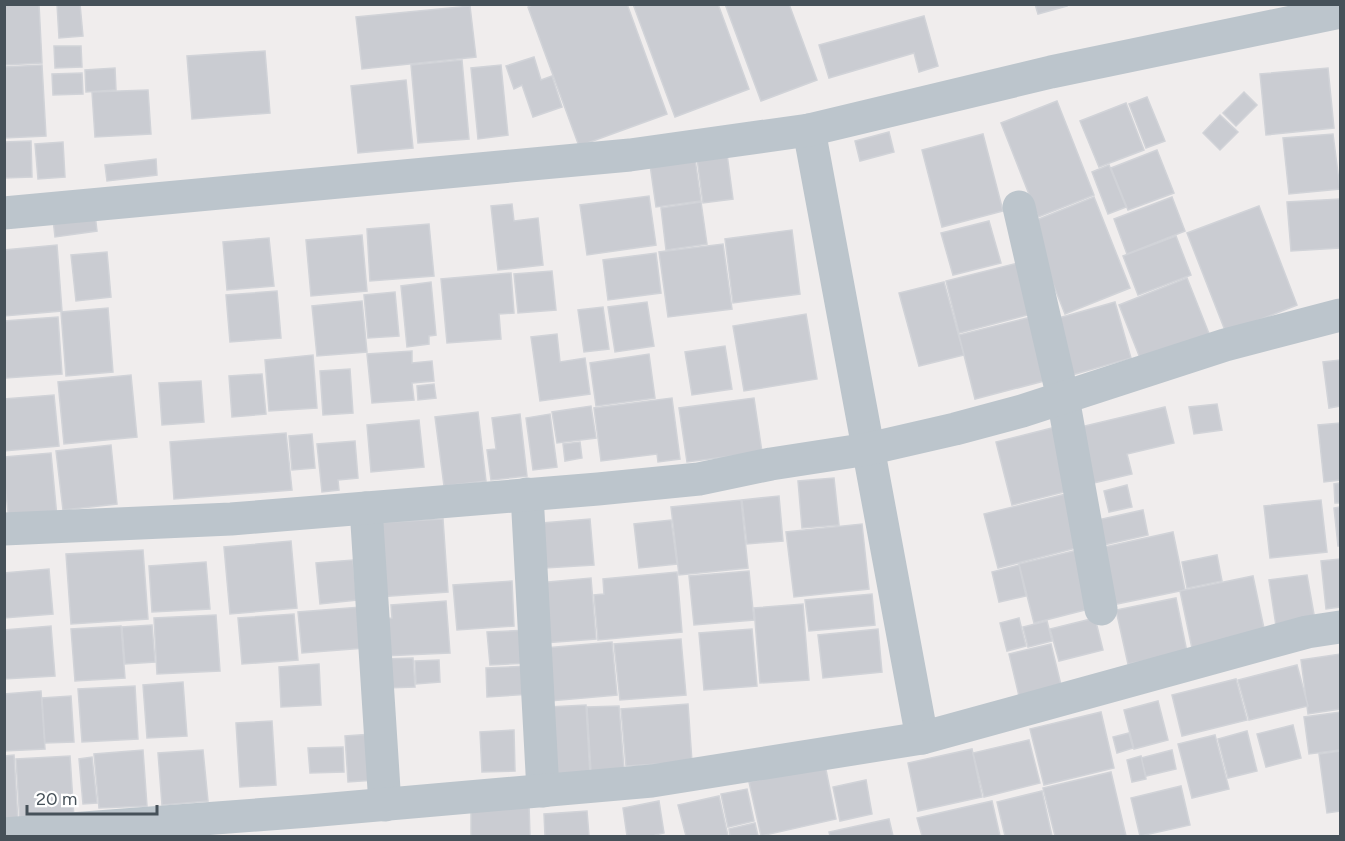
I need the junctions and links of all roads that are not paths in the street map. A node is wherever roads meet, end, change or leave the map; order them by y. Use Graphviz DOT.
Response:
graph roads {
  1 [pos="1341,12"];
  2 [pos="809,130"];
  3 [pos="1019,207"];
  4 [pos="4,213"];
  5 [pos="1341,315"];
  6 [pos="1063,398"];
  7 [pos="868,449"];
  8 [pos="527,494"];
  9 [pos="366,508"];
  10 [pos="4,529"];
  11 [pos="1101,609"];
  12 [pos="1341,627"];
  13 [pos="922,738"];
  14 [pos="543,791"];
  15 [pos="385,805"];
  16 [pos="4,834"];
  1 -- 2 [label="street"];
  2 -- 4 [label="street"];
  2 -- 7 [label="street"];
  3 -- 6 [label="street"];
  5 -- 6 [label="street"];
  6 -- 7 [label="street"];
  6 -- 11 [label="street"];
  7 -- 8 [label="street"];
  7 -- 13 [label="street"];
  8 -- 9 [label="street"];
  8 -- 14 [label="street"];
  9 -- 10 [label="street"];
  9 -- 15 [label="street"];
  12 -- 13 [label="street"];
  13 -- 14 [label="street"];
  14 -- 15 [label="street"];
  15 -- 16 [label="street"];
}
